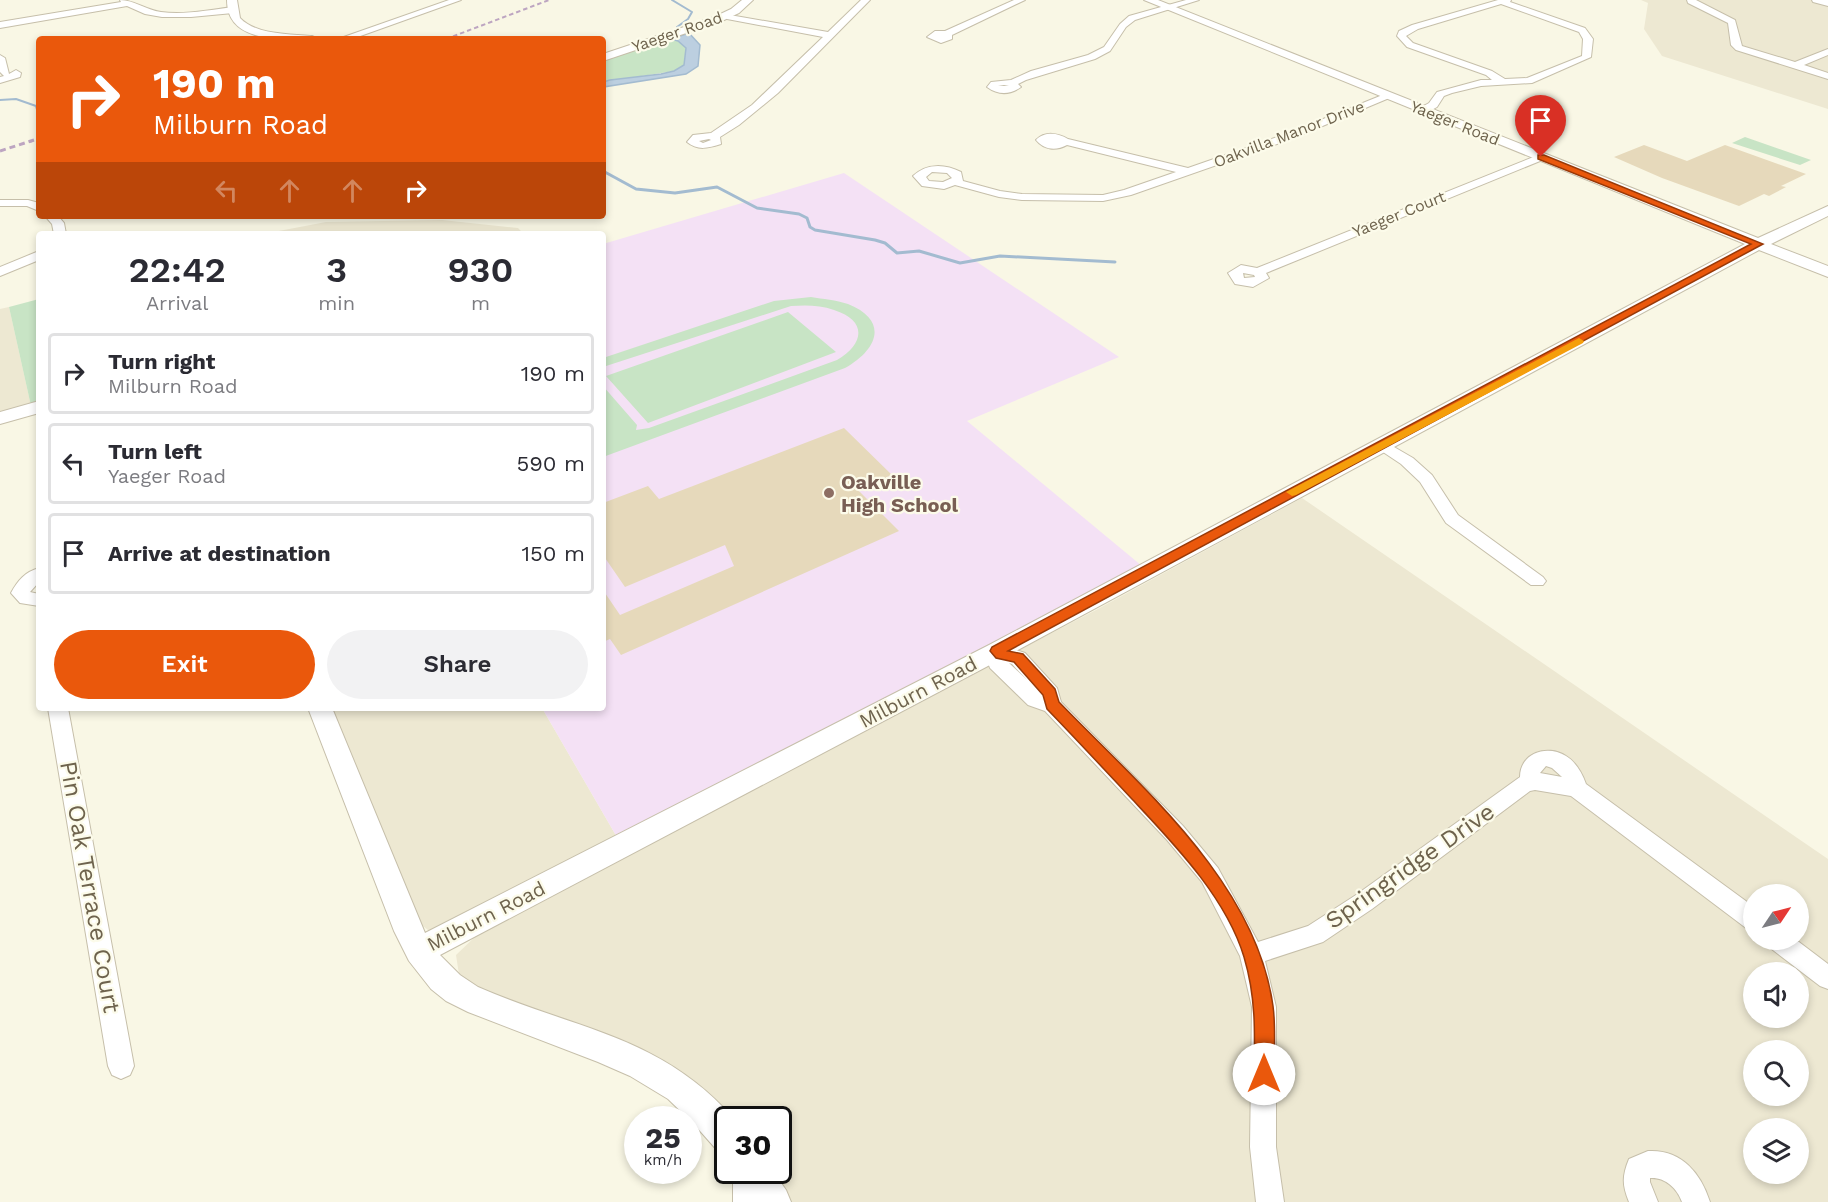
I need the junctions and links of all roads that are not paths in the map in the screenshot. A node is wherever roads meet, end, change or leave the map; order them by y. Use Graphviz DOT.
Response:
graph roads {
  1 [pos="457,0"];
  2 [pos="748,0"];
  3 [pos="866,0"];
  4 [pos="1021,0"];
  5 [pos="1149,0"];
  6 [pos="1195,0"];
  7 [pos="1816,0"];
  8 [pos="125,1"];
  9 [pos="1504,1"];
  10 [pos="1691,1"];
  11 [pos="1828,3"];
  12 [pos="232,5"];
  13 [pos="1168,7"];
  14 [pos="727,16"];
  15 [pos="0,25"];
  16 [pos="946,34"];
  17 [pos="828,35"];
  18 [pos="294,36"];
  19 [pos="352,36"];
  20 [pos="1828,52"];
  21 [pos="606,57"];
  22 [pos="0,58"];
  23 [pos="1794,66"];
  24 [pos="2,76"];
  25 [pos="1828,76"];
  26 [pos="1501,81"];
  27 [pos="1012,83"];
  28 [pos="1389,96"];
  29 [pos="1424,110"];
  30 [pos="714,136"];
  31 [pos="1065,141"];
  32 [pos="1541,157"];
  33 [pos="1188,172"];
  34 [pos="956,182"];
  35 [pos="0,203"];
  36 [pos="36,206"];
  37 [pos="1828,210"];
  38 [pos="1759,244"];
  39 [pos="36,256"];
  40 [pos="0,272"];
  41 [pos="1258,272"];
  42 [pos="1828,272"];
  43 [pos="36,408"];
  44 [pos="0,418"];
  45 [pos="1382,444"];
  46 [pos="36,576"];
  47 [pos="1538,581"];
  48 [pos="36,600"];
  49 [pos="999,653"];
  50 [pos="59,711"];
  51 [pos="321,711"];
  52 [pos="1743,913"];
  53 [pos="1791,950"];
  54 [pos="419,951"];
  55 [pos="1252,955"];
  56 [pos="1828,978"];
  57 [pos="121,1066"];
  58 [pos="714,1122"];
  59 [pos="751,1184"];
  60 [pos="761,1184"];
  61 [pos="750,1202"];
  62 [pos="774,1202"];
  63 [pos="1270,1202"];
  64 [pos="1644,1202"];
  65 [pos="1696,1202"];
  1 -- 19 [label="street"];
  2 -- 14 [label="street, Yaeger Road"];
  3 -- 17 [label="street"];
  4 -- 16 [label="street"];
  5 -- 13 [label="street, Yaeger Road"];
  6 -- 13 [label="street"];
  7 -- 11 [label="street"];
  8 -- 12 [label="street"];
  8 -- 15 [label="street"];
  9 -- 26 [label="street"];
  9 -- 26 [label="street"];
  10 -- 23 [label="street"];
  12 -- 18 [label="street"];
  13 -- 27 [label="street"];
  13 -- 28 [label="street, Yaeger Road"];
  14 -- 17 [label="street"];
  14 -- 21 [label="street, Yaeger Road"];
  17 -- 30 [label="street"];
  20 -- 23 [label="street"];
  22 -- 24 [label="street"];
  23 -- 25 [label="street"];
  26 -- 29 [label="street"];
  28 -- 29 [label="street, Yaeger Road"];
  28 -- 33 [label="street, Oakvilla Manor Drive"];
  29 -- 32 [label="street, Yaeger Road"];
  31 -- 33 [label="street"];
  32 -- 38 [label="street, Yaeger Road"];
  32 -- 41 [label="street, Yaeger Court"];
  33 -- 34 [label="street, Oakvilla Manor Drive"];
  35 -- 36 [label="street"];
  37 -- 38 [label="street, Milburn Road"];
  38 -- 42 [label="street, Yaeger Road"];
  38 -- 45 [label="street, Milburn Road"];
  39 -- 40 [label="street"];
  43 -- 44 [label="street"];
  45 -- 47 [label="street"];
  45 -- 49 [label="street, Milburn Road"];
  46 -- 48 [label="street"];
  49 -- 54 [label="street, Milburn Road"];
  49 -- 55 [label="street"];
  50 -- 57 [label="street, Pin Oak Terrace Court"];
  51 -- 54 [label="street"];
  52 -- 55 [label="street, Springridge Drive"];
  53 -- 56 [label="street"];
  54 -- 58 [label="street"];
  55 -- 63 [label="street"];
  59 -- 61 [label="street"];
  60 -- 62 [label="street"];
  64 -- 65 [label="street"];
}
